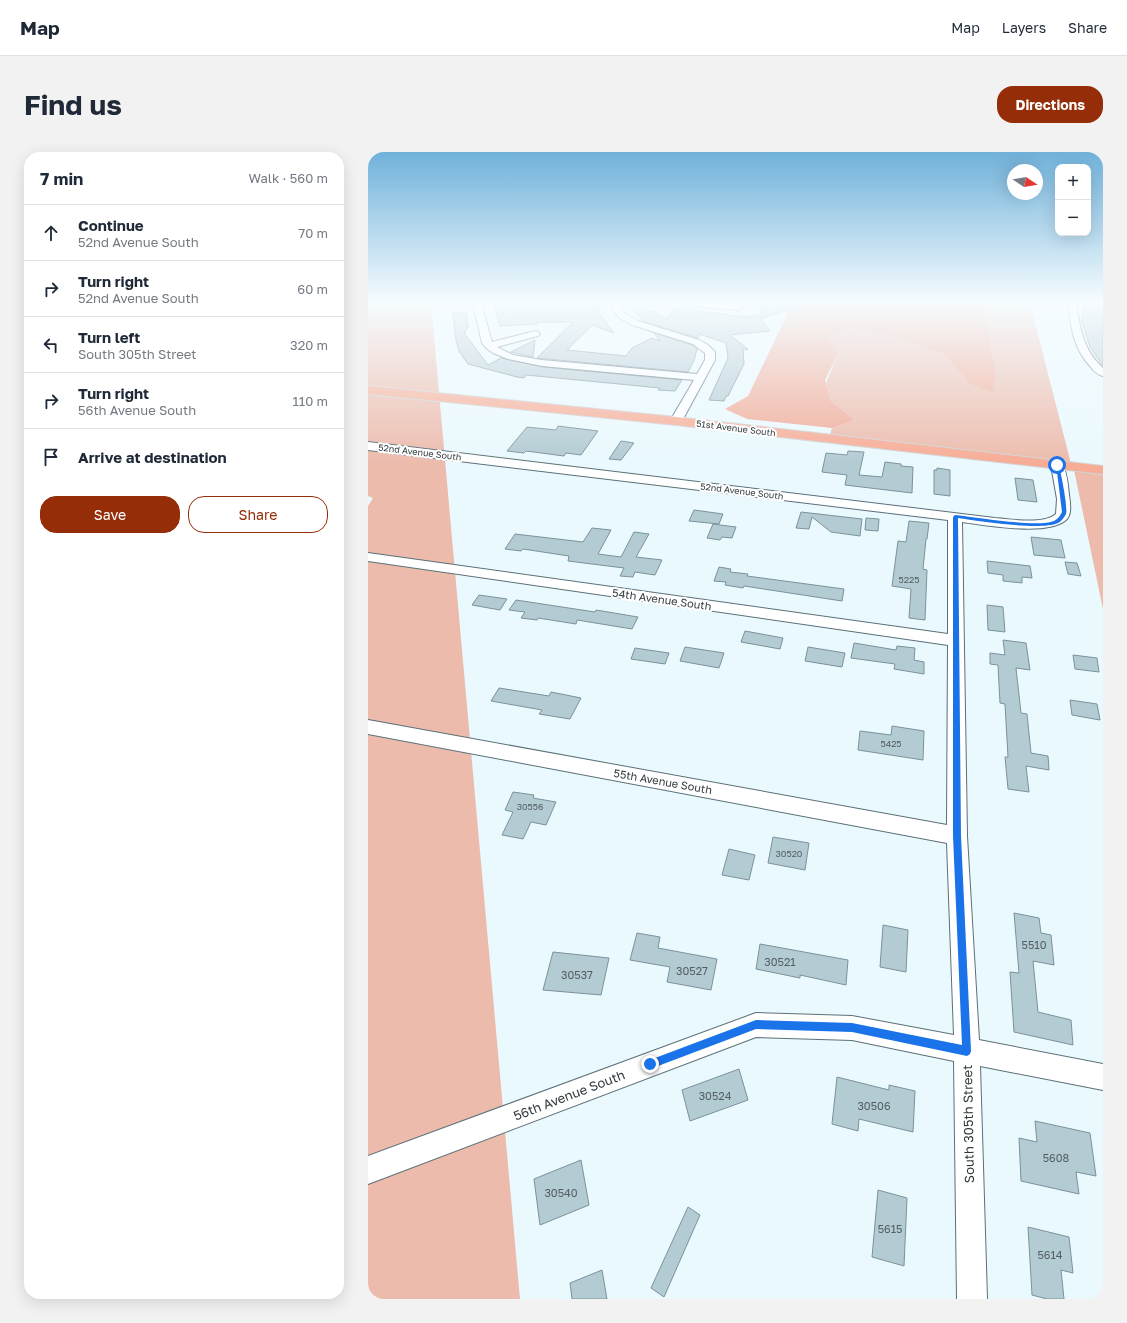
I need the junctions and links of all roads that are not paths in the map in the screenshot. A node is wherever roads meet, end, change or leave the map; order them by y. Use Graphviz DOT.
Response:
graph roads {
  1 [pos="510,357"];
  2 [pos="710,357"];
  3 [pos="1087,357"];
  4 [pos="1103,373"];
  5 [pos="700,377"];
  6 [pos="368,390"];
  7 [pos="676,421"];
  8 [pos="368,446"];
  9 [pos="1057,465"];
  10 [pos="1103,470"];
  11 [pos="955,517"];
  12 [pos="368,557"];
  13 [pos="956,641"];
  14 [pos="368,726"];
  15 [pos="957,836"];
  16 [pos="967,1051"];
  17 [pos="1103,1077"];
  18 [pos="368,1170"];
  19 [pos="972,1299"];
  1 -- 5 [label="street"];
  2 -- 5 [label="street"];
  3 -- 4 [label="street"];
  5 -- 7 [label="street"];
  6 -- 7 [label="main road, 51st Avenue South"];
  7 -- 9 [label="main road, 51st Avenue South"];
  8 -- 11 [label="street, 52nd Avenue South"];
  9 -- 10 [label="main road, 51st Avenue South"];
  9 -- 11 [label="street, 52nd Avenue South"];
  11 -- 13 [label="street, South 305th Street"];
  12 -- 13 [label="street, 54th Avenue South"];
  13 -- 15 [label="street, South 305th Street"];
  14 -- 15 [label="street, 55th Avenue South"];
  15 -- 16 [label="street, South 305th Street"];
  16 -- 17 [label="street, 56th Avenue South"];
  16 -- 18 [label="street, 56th Avenue South"];
  16 -- 19 [label="street, South 305th Street"];
}
